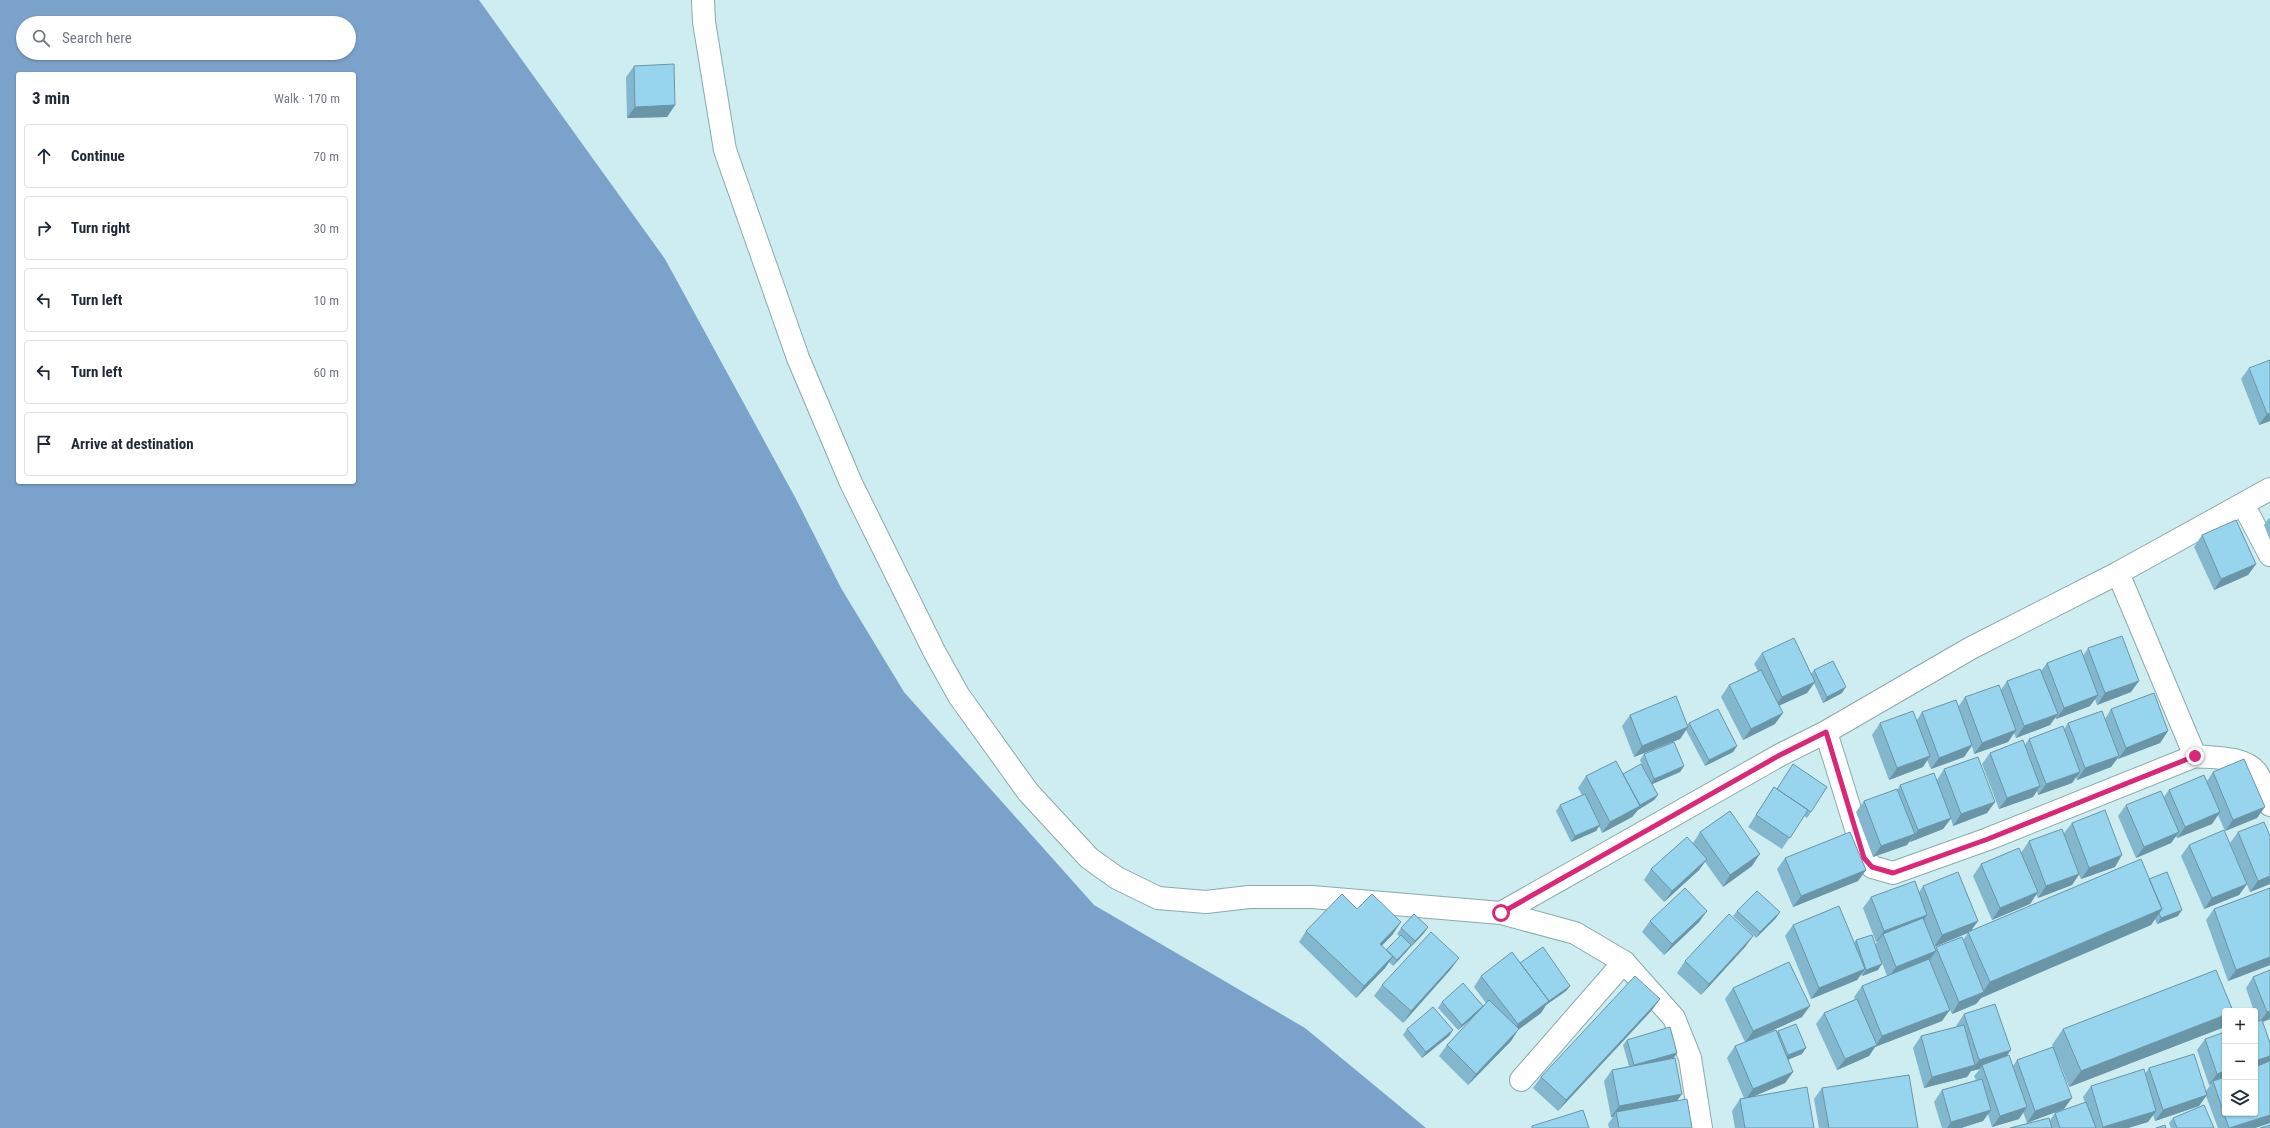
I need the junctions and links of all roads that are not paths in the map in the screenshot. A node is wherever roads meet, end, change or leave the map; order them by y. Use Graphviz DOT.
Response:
graph roads {
  1 [pos="703,0"];
  2 [pos="2270,489"];
  3 [pos="2243,504"];
  4 [pos="2270,555"];
  5 [pos="2118,573"];
  6 [pos="1826,732"];
  7 [pos="2195,756"];
  8 [pos="2270,805"];
  9 [pos="1501,913"];
  10 [pos="1624,962"];
  11 [pos="1521,1080"];
  12 [pos="1701,1128"];
  1 -- 9 [label="main road"];
  2 -- 3 [label="main road"];
  3 -- 4 [label="main road"];
  3 -- 5 [label="main road"];
  5 -- 6 [label="main road"];
  5 -- 7 [label="main road"];
  6 -- 7 [label="main road"];
  6 -- 9 [label="main road"];
  7 -- 8 [label="main road"];
  9 -- 10 [label="main road"];
  10 -- 11 [label="main road"];
  10 -- 12 [label="main road"];
}
